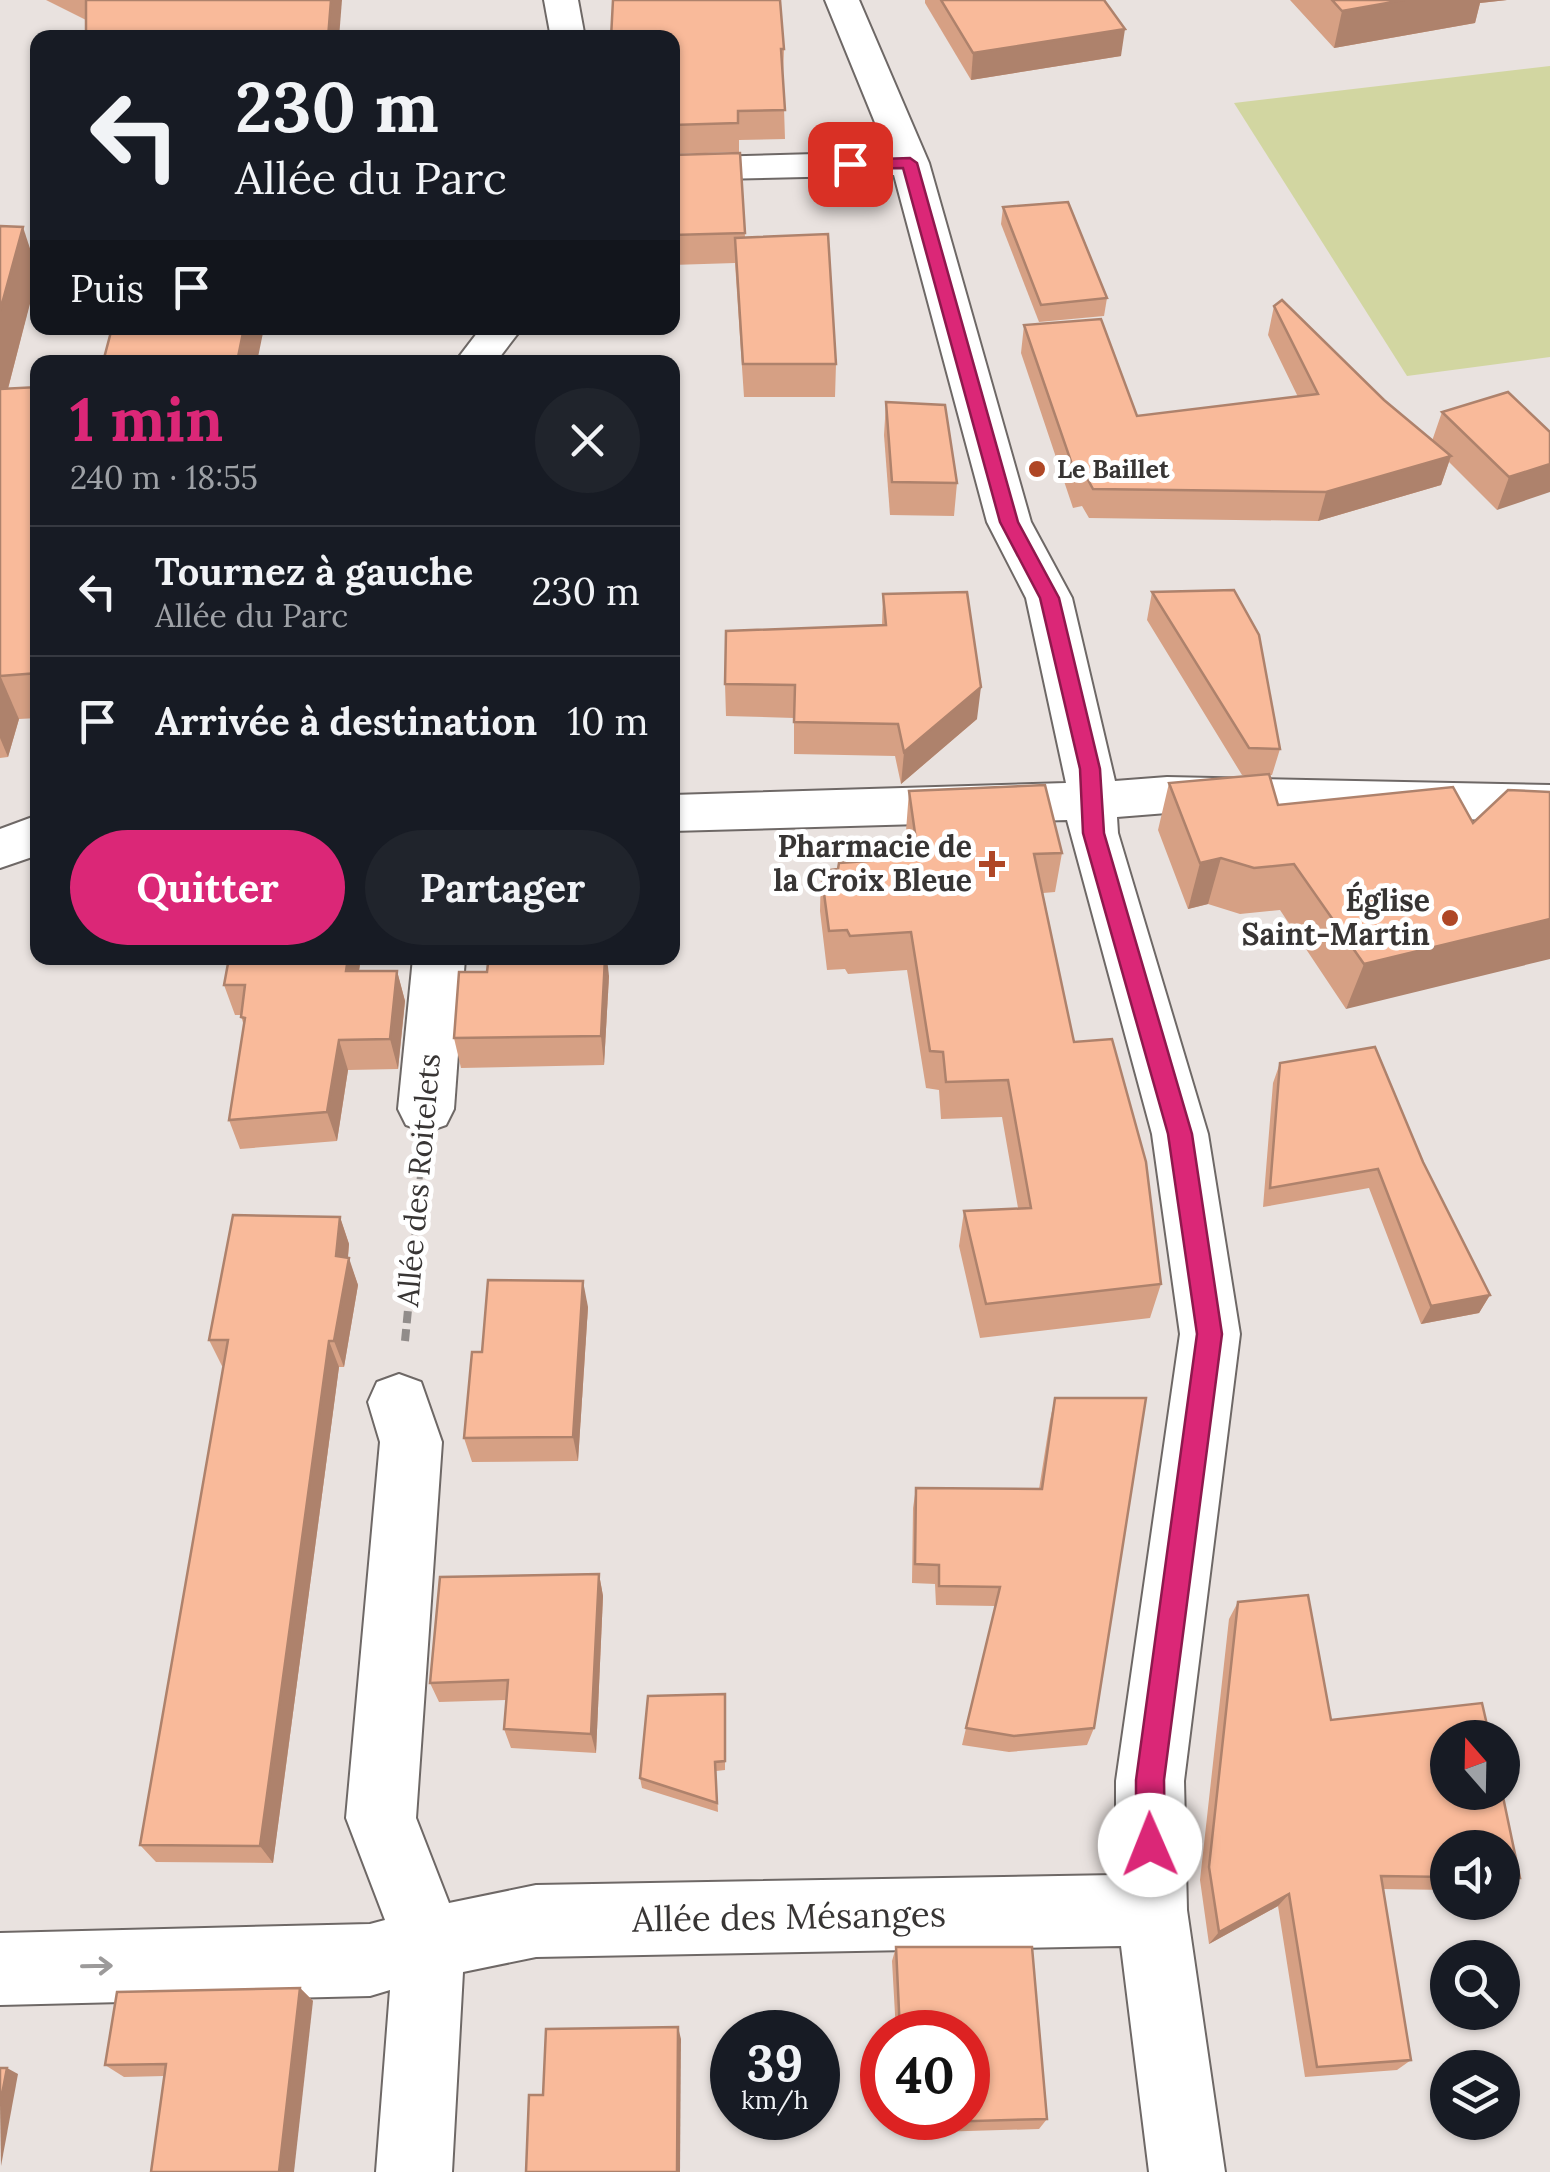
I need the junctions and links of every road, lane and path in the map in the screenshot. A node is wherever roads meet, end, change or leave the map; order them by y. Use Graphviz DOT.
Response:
graph roads {
  1 [pos="561,0"];
  2 [pos="842,0"];
  3 [pos="567,30"];
  4 [pos="910,163"];
  5 [pos="680,169"];
  6 [pos="496,335"];
  7 [pos="481,355"];
  8 [pos="1091,801"];
  9 [pos="1550,803"];
  10 [pos="680,813"];
  11 [pos="30,837"];
  12 [pos="0,849"];
  13 [pos="439,965"];
  14 [pos="426,1108"];
  15 [pos="399,1402"];
  16 [pos="1152,1910"];
  17 [pos="429,1943"];
  18 [pos="0,1968"];
  19 [pos="414,2172"];
  20 [pos="1187,2172"];
  1 -- 3 [label="street"];
  2 -- 4 [label="street"];
  4 -- 5 [label="street"];
  4 -- 8 [label="street"];
  6 -- 7 [label="street"];
  8 -- 9 [label="street"];
  8 -- 10 [label="street"];
  8 -- 16 [label="street"];
  11 -- 12 [label="street"];
  13 -- 14 [label="street, Allée des Roitelets"];
  14 -- 15 [label="path, Allée des Roitelets"];
  15 -- 17 [label="street"];
  16 -- 17 [label="street, Allée des Mésanges"];
  16 -- 20 [label="street"];
  18 -- 17 [label="street, Allée des Mésanges, one-way"];
  17 -- 19 [label="street"];
}
